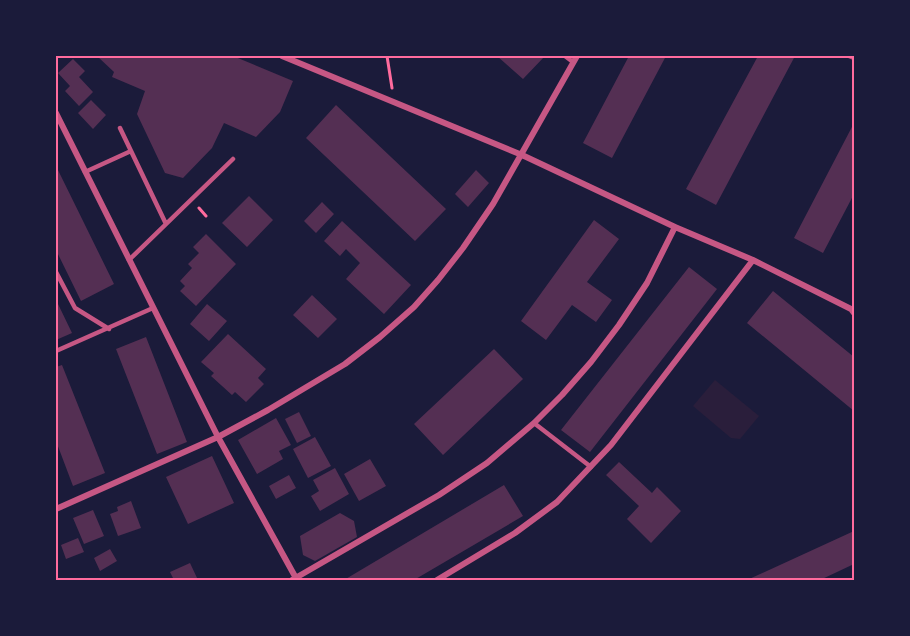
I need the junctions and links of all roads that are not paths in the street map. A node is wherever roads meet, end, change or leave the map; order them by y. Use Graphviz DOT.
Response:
graph roads {
  1 [pos="282,56"];
  2 [pos="565,56"];
  3 [pos="577,56"];
  4 [pos="849,56"];
  5 [pos="855,58"];
  6 [pos="573,62"];
  7 [pos="56,113"];
  8 [pos="120,128"];
  9 [pos="131,151"];
  10 [pos="522,156"];
  11 [pos="232,159"];
  12 [pos="85,172"];
  13 [pos="166,224"];
  14 [pos="675,227"];
  15 [pos="129,260"];
  16 [pos="753,260"];
  17 [pos="56,272"];
  18 [pos="855,301"];
  19 [pos="153,308"];
  20 [pos="853,311"];
  21 [pos="109,329"];
  22 [pos="56,351"];
  23 [pos="534,423"];
  24 [pos="218,437"];
  25 [pos="591,467"];
  26 [pos="56,509"];
  27 [pos="295,580"];
  28 [pos="437,580"];
  1 -- 10 [label="street"];
  2 -- 6 [label="lane"];
  3 -- 6 [label="street"];
  4 -- 5 [label="lane"];
  6 -- 10 [label="street"];
  7 -- 12 [label="street"];
  8 -- 9 [label="lane"];
  9 -- 12 [label="lane"];
  9 -- 13 [label="lane"];
  10 -- 14 [label="street"];
  10 -- 24 [label="street"];
  11 -- 13 [label="lane"];
  12 -- 15 [label="street"];
  13 -- 15 [label="lane"];
  14 -- 16 [label="street"];
  14 -- 23 [label="street"];
  15 -- 19 [label="street"];
  16 -- 20 [label="street"];
  16 -- 25 [label="street"];
  17 -- 21 [label="lane"];
  18 -- 20 [label="street"];
  19 -- 21 [label="lane"];
  19 -- 24 [label="street"];
  21 -- 22 [label="lane"];
  23 -- 25 [label="lane"];
  23 -- 27 [label="street"];
  24 -- 26 [label="street"];
  24 -- 27 [label="street"];
  25 -- 28 [label="street"];
}
